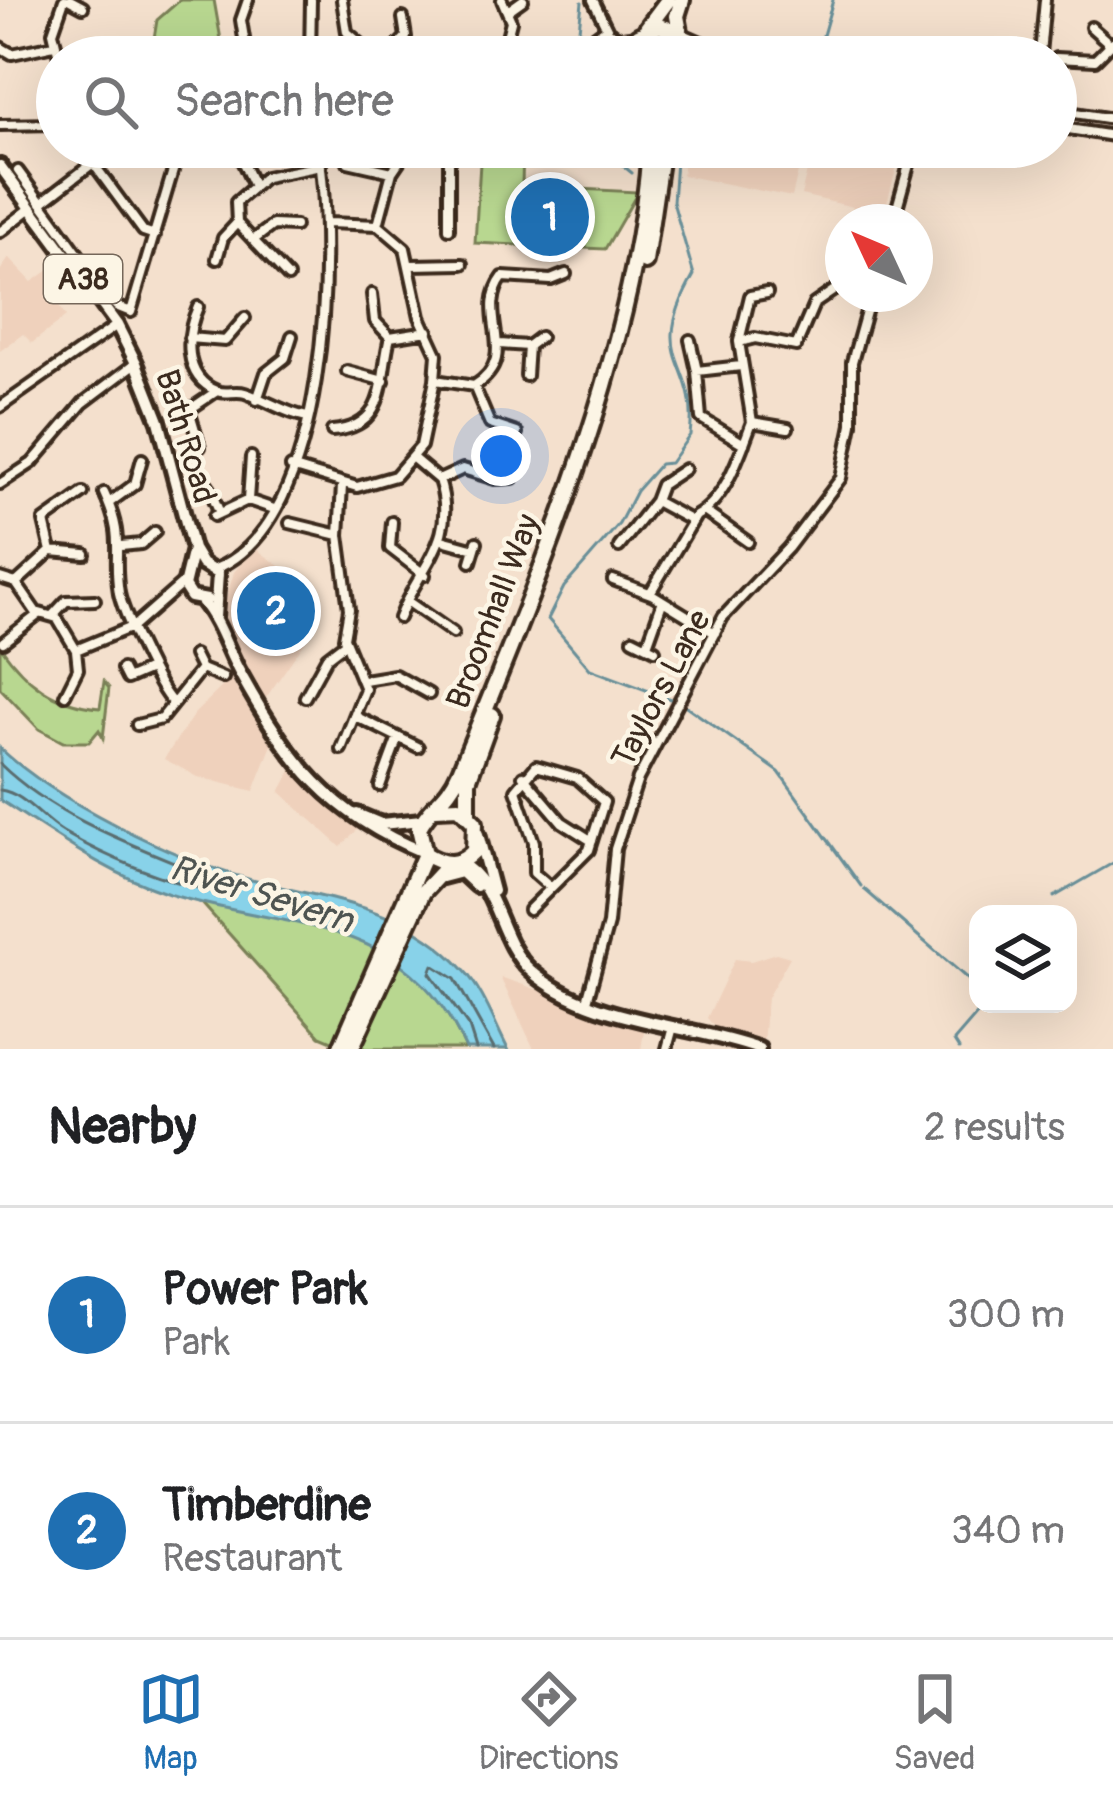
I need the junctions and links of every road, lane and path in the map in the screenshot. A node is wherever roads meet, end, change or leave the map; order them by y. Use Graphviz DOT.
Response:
graph roads {
  1 [pos="67,0"];
  2 [pos="311,0"];
  3 [pos="342,0"];
  4 [pos="502,0"];
  5 [pos="524,0"];
  6 [pos="593,0"];
  7 [pos="668,0"];
  8 [pos="682,0"];
  9 [pos="1045,0"];
  10 [pos="242,2"];
  11 [pos="83,7"];
  12 [pos="509,10"];
  13 [pos="403,17"];
  14 [pos="1096,26"];
  15 [pos="605,30"];
  16 [pos="681,32"];
  17 [pos="641,34"];
  18 [pos="56,36"];
  19 [pos="245,36"];
  20 [pos="310,36"];
  21 [pos="352,36"];
  22 [pos="403,36"];
  23 [pos="508,36"];
  24 [pos="596,36"];
  25 [pos="609,36"];
  26 [pos="617,36"];
  27 [pos="631,36"];
  28 [pos="682,36"];
  29 [pos="688,36"];
  30 [pos="1038,36"];
  31 [pos="1111,43"];
  32 [pos="0,47"];
  33 [pos="36,48"];
  34 [pos="1077,62"];
  35 [pos="1077,113"];
  36 [pos="1113,119"];
  37 [pos="0,124"];
  38 [pos="36,124"];
  39 [pos="1077,130"];
  40 [pos="1113,136"];
  41 [pos="0,166"];
  42 [pos="86,168"];
  43 [pos="97,168"];
  44 [pos="174,168"];
  45 [pos="245,168"];
  46 [pos="313,168"];
  47 [pos="321,168"];
  48 [pos="374,168"];
  49 [pos="395,168"];
  50 [pos="449,168"];
  51 [pos="647,168"];
  52 [pos="658,168"];
  53 [pos="908,168"];
  54 [pos="18,171"];
  55 [pos="392,172"];
  56 [pos="253,184"];
  57 [pos="898,204"];
  58 [pos="36,205"];
  59 [pos="237,223"];
  60 [pos="328,223"];
  61 [pos="378,225"];
  62 [pos="295,226"];
  63 [pos="449,229"];
  64 [pos="0,232"];
  65 [pos="155,235"];
  66 [pos="256,238"];
  67 [pos="217,259"];
  68 [pos="463,264"];
  69 [pos="411,265"];
  70 [pos="288,277"];
  71 [pos="563,279"];
  72 [pos="766,293"];
  73 [pos="372,294"];
  74 [pos="825,296"];
  75 [pos="198,307"];
  76 [pos="867,312"];
  77 [pos="245,318"];
  78 [pos="117,325"];
  79 [pos="428,331"];
  80 [pos="292,337"];
  81 [pos="389,337"];
  82 [pos="189,338"];
  83 [pos="540,338"];
  84 [pos="690,340"];
  85 [pos="739,342"];
  86 [pos="500,344"];
  87 [pos="528,346"];
  88 [pos="136,363"];
  89 [pos="741,366"];
  90 [pos="347,371"];
  91 [pos="697,371"];
  92 [pos="526,376"];
  93 [pos="435,380"];
  94 [pos="384,381"];
  95 [pos="474,386"];
  96 [pos="217,392"];
  97 [pos="257,400"];
  98 [pos="0,407"];
  99 [pos="308,417"];
  100 [pos="752,422"];
  101 [pos="335,428"];
  102 [pos="788,428"];
  103 [pos="517,433"];
  104 [pos="744,444"];
  105 [pos="200,447"];
  106 [pos="251,457"];
  107 [pos="414,458"];
  108 [pos="140,464"];
  109 [pos="291,467"];
  110 [pos="685,469"];
  111 [pos="439,479"];
  112 [pos="510,482"];
  113 [pos="0,484"];
  114 [pos="208,485"];
  115 [pos="343,486"];
  116 [pos="82,493"];
  117 [pos="248,500"];
  118 [pos="655,501"];
  119 [pos="274,509"];
  120 [pos="704,511"];
  121 [pos="692,521"];
  122 [pos="290,523"];
  123 [pos="388,526"];
  124 [pos="155,532"];
  125 [pos="340,535"];
  126 [pos="442,540"];
  127 [pos="748,542"];
  128 [pos="121,546"];
  129 [pos="620,547"];
  130 [pos="193,548"];
  131 [pos="51,551"];
  132 [pos="81,552"];
  133 [pos="233,562"];
  134 [pos="471,562"];
  135 [pos="208,566"];
  136 [pos="425,574"];
  137 [pos="186,576"];
  138 [pos="0,578"];
  139 [pos="612,580"];
  140 [pos="16,583"];
  141 [pos="218,589"];
  142 [pos="651,595"];
  143 [pos="170,598"];
  144 [pos="197,599"];
  145 [pos="95,600"];
  146 [pos="407,601"];
  147 [pos="662,603"];
  148 [pos="39,614"];
  149 [pos="53,615"];
  150 [pos="215,617"];
  151 [pos="399,618"];
  152 [pos="134,626"];
  153 [pos="715,633"];
  154 [pos="447,634"];
  155 [pos="634,639"];
  156 [pos="4,643"];
  157 [pos="344,644"];
  158 [pos="76,650"];
  159 [pos="194,655"];
  160 [pos="201,668"];
  161 [pos="122,669"];
  162 [pos="150,669"];
  163 [pos="223,678"];
  164 [pos="364,680"];
  165 [pos="429,694"];
  166 [pos="65,696"];
  167 [pos="305,697"];
  168 [pos="172,702"];
  169 [pos="357,717"];
  170 [pos="137,724"];
  171 [pos="398,737"];
  172 [pos="418,747"];
  173 [pos="341,749"];
  174 [pos="523,776"];
  175 [pos="380,786"];
  176 [pos="338,804"];
  177 [pos="436,808"];
  178 [pos="468,813"];
  179 [pos="422,820"];
  180 [pos="597,826"];
  181 [pos="477,831"];
  182 [pos="618,834"];
  183 [pos="592,842"];
  184 [pos="403,844"];
  185 [pos="424,853"];
  186 [pos="455,863"];
  187 [pos="550,888"];
  188 [pos="417,896"];
  189 [pos="493,907"];
  190 [pos="529,910"];
  191 [pos="587,1001"];
  192 [pos="674,1025"];
  193 [pos="340,1049"];
  194 [pos="351,1049"];
  195 [pos="667,1049"];
  196 [pos="759,1049"];
  1 -- 11 [label="street"];
  1 -- 18 [label="street"];
  2 -- 20 [label="street"];
  3 -- 21 [label="street"];
  4 -- 12 [label="street"];
  5 -- 12 [label="street"];
  6 -- 15 [label="street"];
  7 -- 17 [label="highway"];
  8 -- 16 [label="highway"];
  9 -- 30 [label="street"];
  10 -- 19 [label="street"];
  12 -- 23 [label="street"];
  13 -- 22 [label="street"];
  14 -- 31 [label="street"];
  15 -- 24 [label="street"];
  15 -- 25 [label="street"];
  15 -- 26 [label="street"];
  16 -- 17 [label="highway"];
  16 -- 28 [label="highway"];
  16 -- 29 [label="street"];
  17 -- 27 [label="street"];
  31 -- 34 [label="street"];
  32 -- 33 [label="street"];
  35 -- 36 [label="street"];
  37 -- 38 [label="street"];
  39 -- 40 [label="street"];
  41 -- 58 [label="main road, Bath Road / A38"];
  42 -- 58 [label="street"];
  43 -- 65 [label="street"];
  44 -- 65 [label="street"];
  45 -- 56 [label="street"];
  46 -- 56 [label="street"];
  47 -- 60 [label="street"];
  48 -- 55 [label="street"];
  49 -- 55 [label="street"];
  50 -- 63 [label="street"];
  51 -- 177 [label="highway, Broomhall Way"];
  52 -- 178 [label="highway, Broomhall Way"];
  53 -- 57 [label="street"];
  54 -- 58 [label="street, Bath Road"];
  55 -- 61 [label="street"];
  56 -- 59 [label="street"];
  58 -- 64 [label="street"];
  58 -- 65 [label="street, Bath Road"];
  58 -- 78 [label="main road, Bath Road / A38"];
  59 -- 66 [label="street"];
  59 -- 67 [label="street"];
  60 -- 61 [label="street"];
  60 -- 99 [label="street"];
  61 -- 69 [label="street"];
  62 -- 66 [label="street"];
  66 -- 70 [label="street"];
  68 -- 69 [label="street"];
  69 -- 79 [label="street"];
  71 -- 86 [label="street"];
  72 -- 85 [label="street"];
  73 -- 81 [label="street"];
  74 -- 85 [label="street"];
  75 -- 82 [label="street"];
  76 -- 153 [label="street, Taylors Lane"];
  77 -- 82 [label="street"];
  78 -- 88 [label="main road, Bath Road / A38"];
  78 -- 98 [label="street"];
  79 -- 81 [label="street"];
  79 -- 93 [label="street"];
  80 -- 97 [label="street"];
  81 -- 94 [label="street"];
  82 -- 96 [label="street"];
  83 -- 87 [label="street"];
  84 -- 91 [label="street"];
  85 -- 89 [label="street"];
  86 -- 87 [label="street"];
  86 -- 95 [label="street"];
  87 -- 92 [label="street"];
  88 -- 113 [label="street"];
  88 -- 130 [label="main road, Bath Road / A38"];
  89 -- 91 [label="street"];
  89 -- 100 [label="street"];
  90 -- 94 [label="street"];
  91 -- 104 [label="street"];
  93 -- 95 [label="street"];
  93 -- 107 [label="street"];
  94 -- 101 [label="street"];
  95 -- 103 [label="street"];
  96 -- 97 [label="street"];
  96 -- 105 [label="street"];
  97 -- 99 [label="street"];
  99 -- 109 [label="street"];
  100 -- 102 [label="street"];
  100 -- 104 [label="street"];
  104 -- 120 [label="street"];
  106 -- 117 [label="street"];
  107 -- 111 [label="street"];
  107 -- 115 [label="street"];
  108 -- 128 [label="street"];
  109 -- 115 [label="street"];
  109 -- 119 [label="street"];
  110 -- 118 [label="street"];
  111 -- 112 [label="street"];
  111 -- 126 [label="street"];
  114 -- 117 [label="street"];
  115 -- 125 [label="street"];
  116 -- 131 [label="street"];
  117 -- 119 [label="street"];
  118 -- 121 [label="street"];
  118 -- 129 [label="street"];
  119 -- 133 [label="street"];
  120 -- 121 [label="street"];
  120 -- 127 [label="street"];
  121 -- 142 [label="street"];
  122 -- 125 [label="street"];
  123 -- 136 [label="street"];
  124 -- 128 [label="street"];
  125 -- 157 [label="street"];
  126 -- 134 [label="street"];
  126 -- 136 [label="street"];
  128 -- 152 [label="street"];
  130 -- 135 [label="main road, Bath Road / A38"];
  130 -- 137 [label="main road, Bath Road / A38"];
  131 -- 132 [label="street"];
  131 -- 140 [label="street"];
  133 -- 135 [label="street"];
  133 -- 141 [label="street"];
  135 -- 137 [label="main road"];
  135 -- 141 [label="main road, Bath Road / A38"];
  136 -- 146 [label="street"];
  137 -- 143 [label="street"];
  137 -- 144 [label="main road, Bath Road / A38"];
  138 -- 140 [label="street"];
  139 -- 142 [label="street"];
  140 -- 148 [label="street"];
  141 -- 144 [label="main road"];
  141 -- 150 [label="main road, Bath Road / A38"];
  142 -- 147 [label="street"];
  143 -- 144 [label="street"];
  143 -- 152 [label="street"];
  144 -- 150 [label="main road, Bath Road / A38"];
  145 -- 149 [label="street"];
  146 -- 151 [label="street"];
  146 -- 154 [label="street"];
  147 -- 153 [label="street"];
  147 -- 155 [label="street"];
  148 -- 149 [label="street"];
  148 -- 156 [label="street"];
  149 -- 158 [label="street"];
  150 -- 176 [label="main road, Bath Road / A38"];
  152 -- 158 [label="street"];
  152 -- 162 [label="street"];
  153 -- 182 [label="street, Taylors Lane"];
  157 -- 164 [label="street"];
  157 -- 167 [label="street"];
  158 -- 166 [label="street"];
  159 -- 160 [label="street"];
  160 -- 163 [label="street"];
  160 -- 168 [label="street"];
  161 -- 162 [label="street"];
  162 -- 168 [label="street"];
  164 -- 165 [label="street"];
  164 -- 169 [label="street"];
  168 -- 170 [label="street"];
  169 -- 171 [label="street"];
  169 -- 173 [label="street"];
  171 -- 172 [label="street"];
  171 -- 175 [label="street"];
  174 -- 180 [label="street"];
  174 -- 183 [label="street"];
  174 -- 187 [label="street"];
  176 -- 179 [label="main road, Bath Road / A38"];
  176 -- 184 [label="main road, Bath Road / A38"];
  177 -- 178 [label="highway"];
  177 -- 179 [label="highway"];
  178 -- 181 [label="highway"];
  179 -- 185 [label="highway"];
  180 -- 182 [label="street"];
  180 -- 183 [label="street"];
  181 -- 186 [label="highway"];
  181 -- 189 [label="main road"];
  182 -- 191 [label="street, Taylors Lane"];
  183 -- 187 [label="street"];
  184 -- 185 [label="main road, Bath Road / A38"];
  184 -- 188 [label="main road"];
  185 -- 186 [label="highway"];
  185 -- 188 [label="highway"];
  186 -- 188 [label="highway"];
  186 -- 189 [label="main road"];
  187 -- 190 [label="street"];
  188 -- 189 [label="main road"];
  188 -- 193 [label="highway"];
  188 -- 194 [label="highway"];
  189 -- 191 [label="main road"];
  191 -- 192 [label="main road"];
  192 -- 195 [label="street"];
  192 -- 196 [label="main road"];
}
